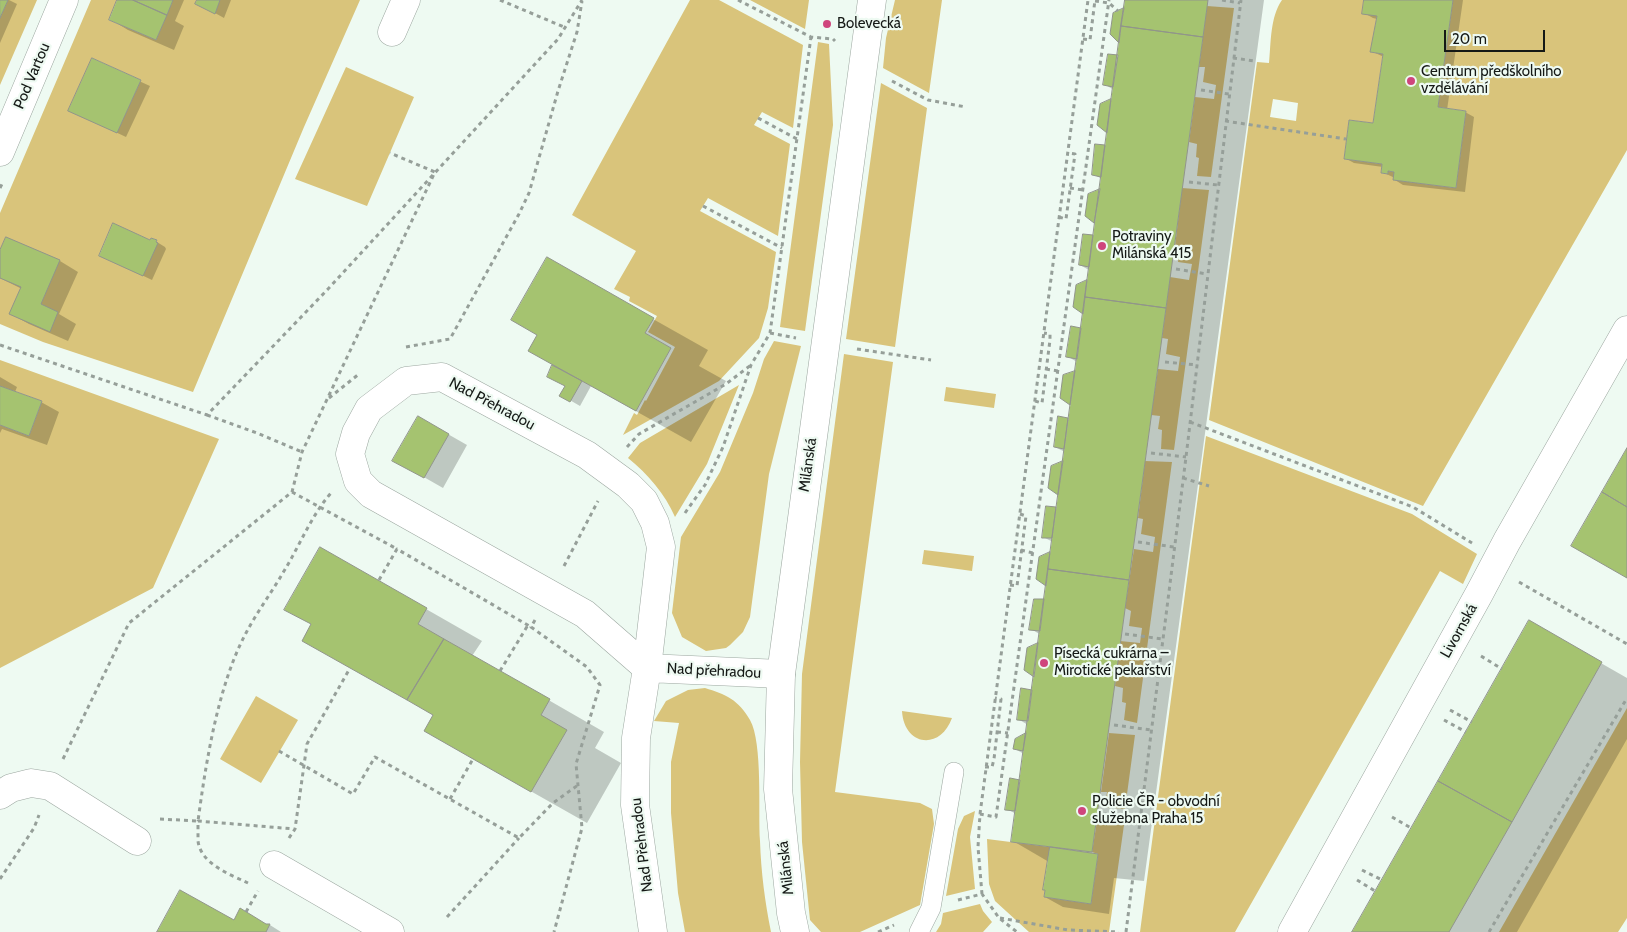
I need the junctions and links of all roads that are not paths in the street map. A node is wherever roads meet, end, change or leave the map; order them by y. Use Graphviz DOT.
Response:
graph roads {
  1 [pos="64,0"];
  2 [pos="406,0"];
  3 [pos="872,0"];
  4 [pos="392,32"];
  5 [pos="0,152"];
  6 [pos="1627,330"];
  7 [pos="647,668"];
  8 [pos="781,674"];
  9 [pos="954,772"];
  10 [pos="0,795"];
  11 [pos="137,841"];
  12 [pos="274,865"];
  13 [pos="390,932"];
  14 [pos="653,932"];
  15 [pos="795,932"];
  16 [pos="919,932"];
  17 [pos="1292,932"];
  1 -- 5 [label="street, Pod Vartou"];
  2 -- 4 [label="street"];
  3 -- 8 [label="street, Milánská"];
  6 -- 17 [label="street, Livornská"];
  7 -- 7 [label="street, Nad Přehradou"];
  7 -- 8 [label="street, Nad přehradou"];
  7 -- 14 [label="street, Nad Přehradou"];
  8 -- 15 [label="street, Milánská"];
  9 -- 16 [label="lane"];
  10 -- 11 [label="street"];
  12 -- 13 [label="street"];
}
